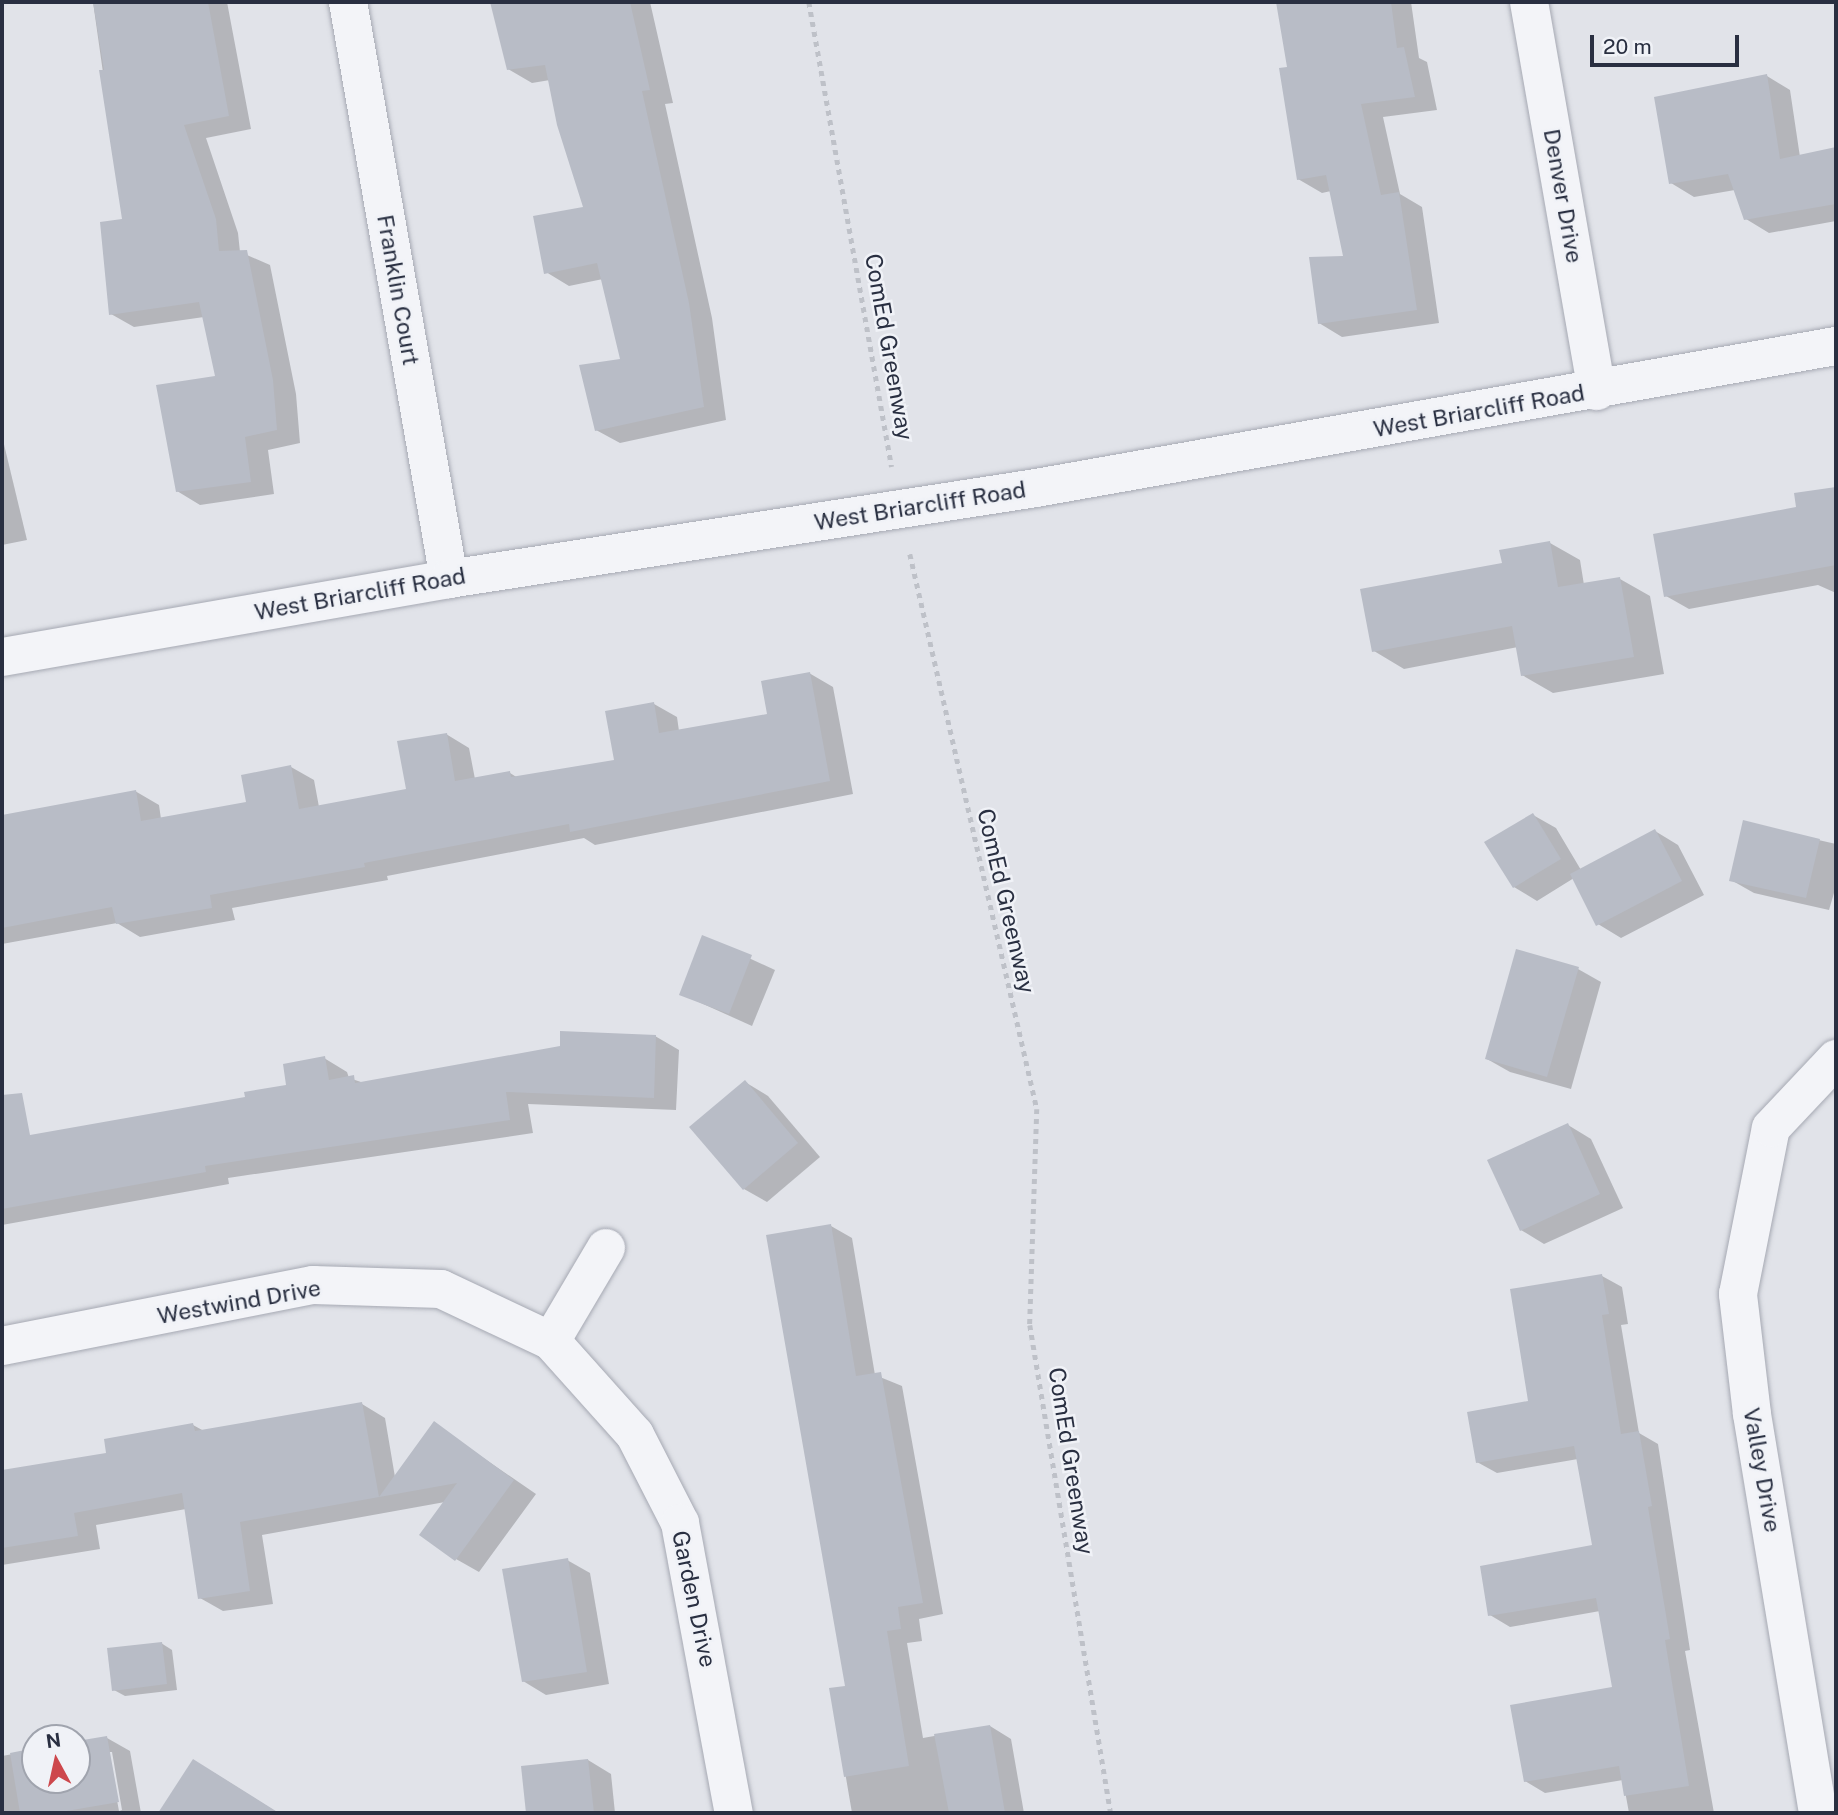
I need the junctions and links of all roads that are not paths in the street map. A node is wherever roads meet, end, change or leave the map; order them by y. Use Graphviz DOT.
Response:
graph roads {
  1 [pos="348,2"];
  2 [pos="1529,2"];
  3 [pos="1836,346"];
  4 [pos="1597,391"];
  5 [pos="449,579"];
  6 [pos="2,657"];
  7 [pos="1836,1059"];
  8 [pos="606,1248"];
  9 [pos="551,1341"];
  10 [pos="2,1346"];
  11 [pos="734,1813"];
  12 [pos="1818,1813"];
  1 -- 5 [label="street, Franklin Court"];
  2 -- 4 [label="street, Denver Drive"];
  3 -- 4 [label="street, West Briarcliff Road"];
  4 -- 5 [label="street, West Briarcliff Road"];
  5 -- 6 [label="street, West Briarcliff Road"];
  7 -- 12 [label="street, Valley Drive"];
  8 -- 9 [label="street"];
  9 -- 10 [label="street, Westwind Drive"];
  9 -- 11 [label="street, Garden Drive"];
}
